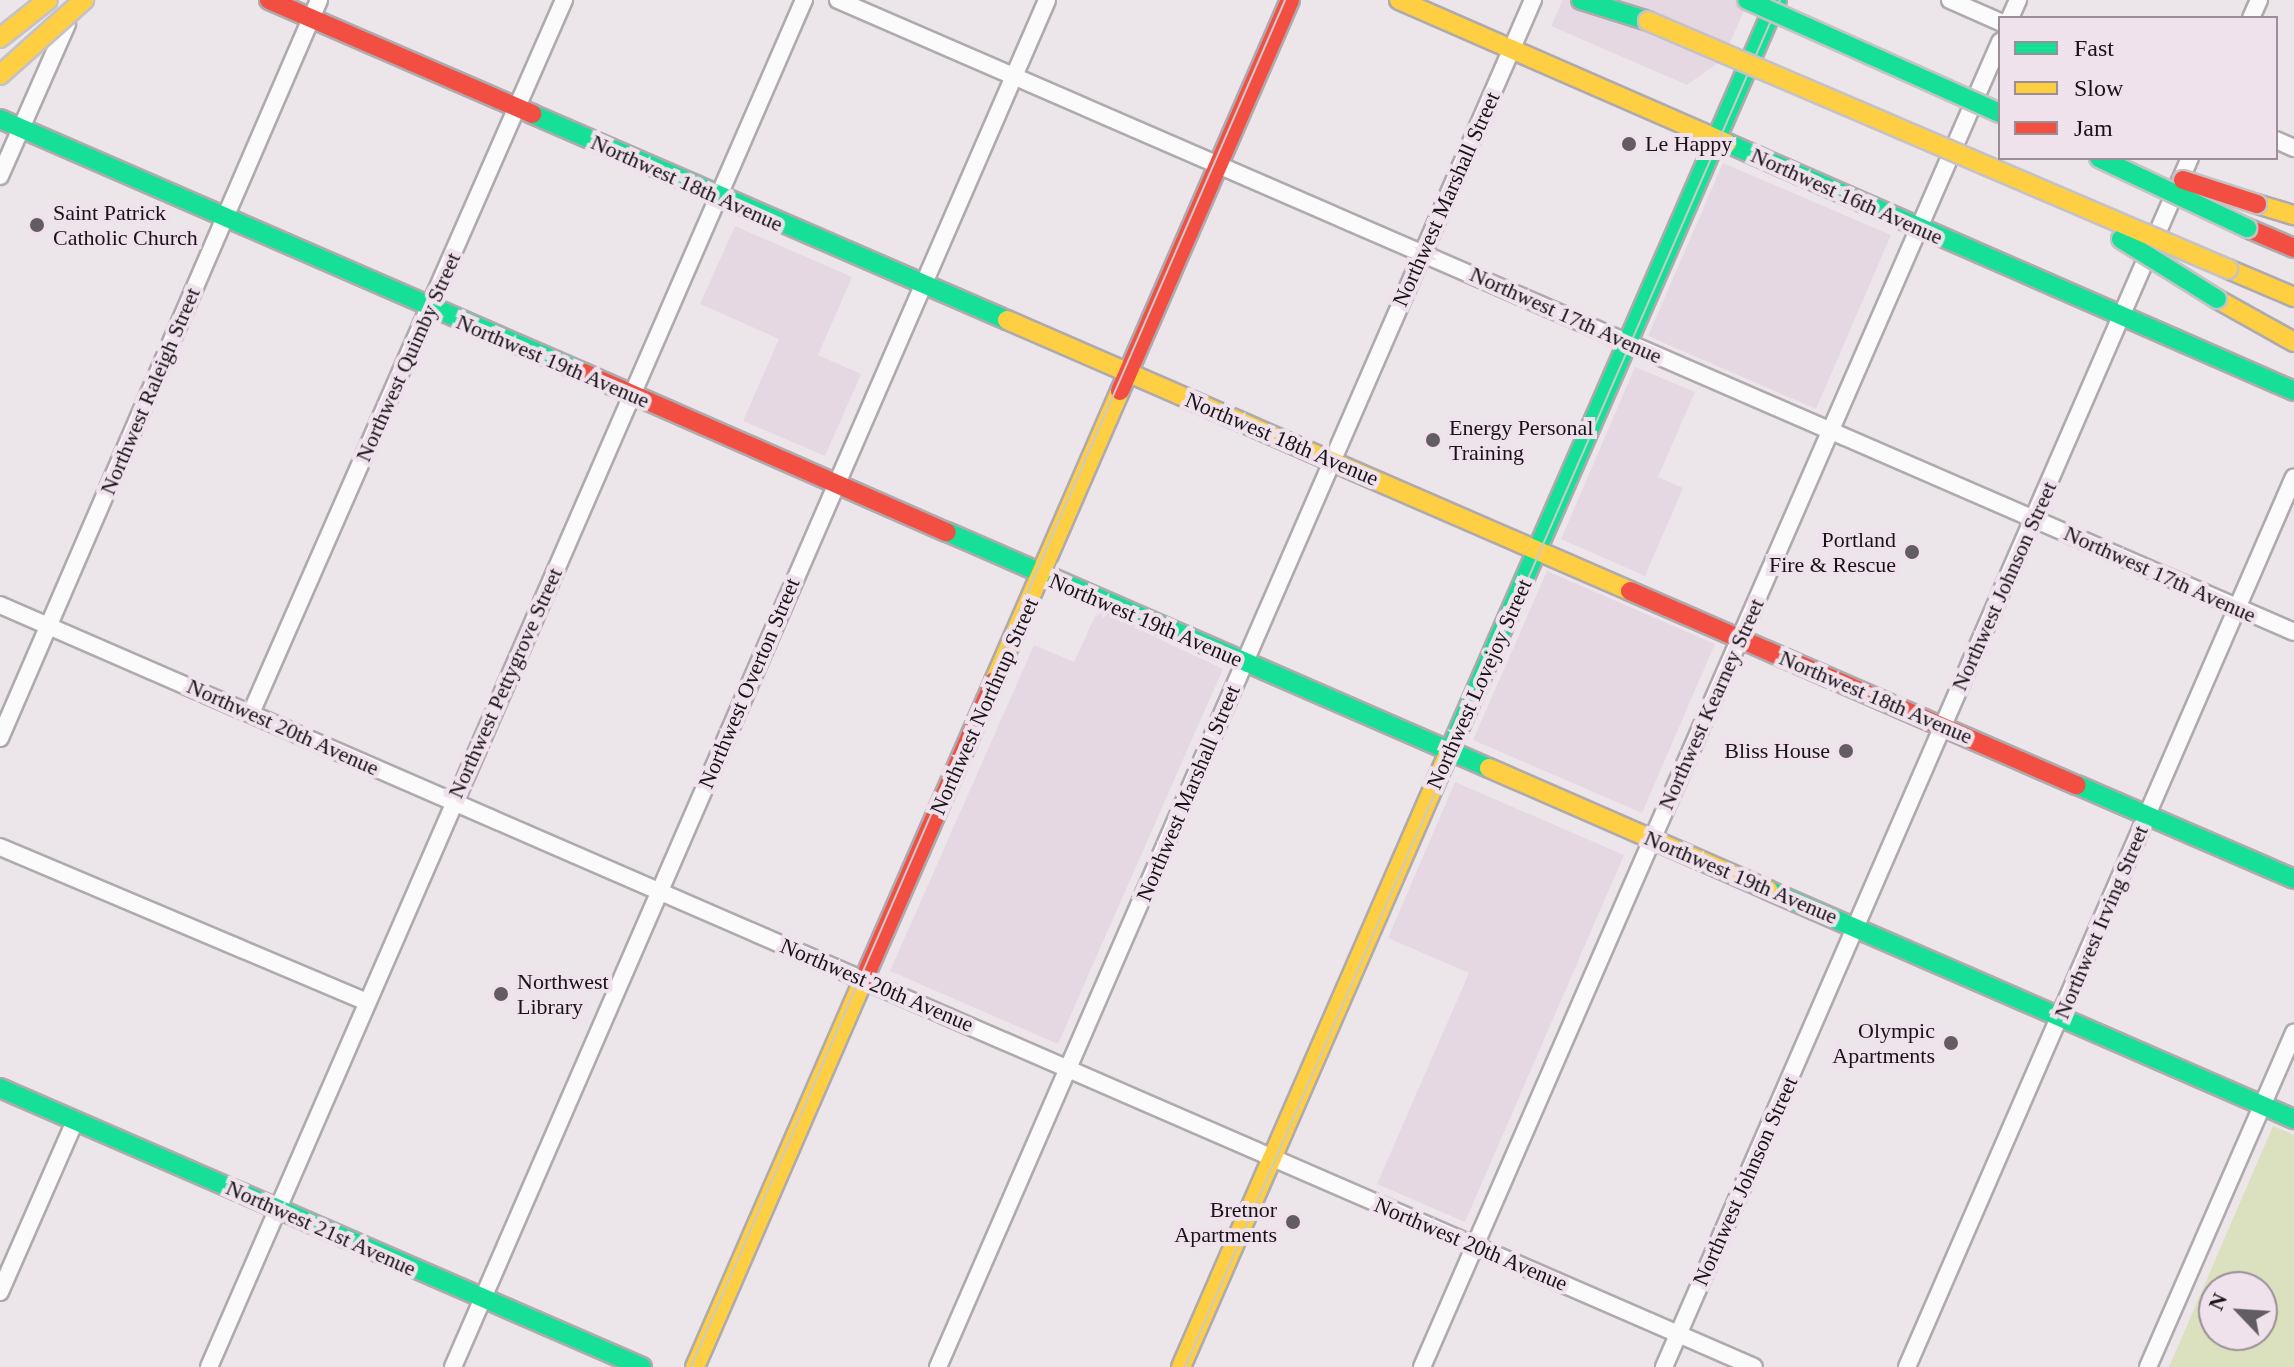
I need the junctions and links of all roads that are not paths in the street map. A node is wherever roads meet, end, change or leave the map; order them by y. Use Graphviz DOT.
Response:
graph roads {
  1 [pos="39,0"];
  2 [pos="48,0"];
  3 [pos="77,0"];
  4 [pos="84,0"];
  5 [pos="269,0"];
  6 [pos="319,0"];
  7 [pos="564,0"];
  8 [pos="804,0"];
  9 [pos="838,0"];
  10 [pos="1047,0"];
  11 [pos="1290,0"];
  12 [pos="1399,0"];
  13 [pos="1533,0"];
  14 [pos="1581,0"];
  15 [pos="1604,0"];
  16 [pos="1747,0"];
  17 [pos="1777,0"];
  18 [pos="1950,0"];
  19 [pos="311,18"];
  20 [pos="1648,21"];
  21 [pos="1998,21"];
  22 [pos="0,39"];
  23 [pos="1998,47"];
  24 [pos="1512,48"];
  25 [pos="0,75"];
  26 [pos="1013,76"];
  27 [pos="517,108"];
  28 [pos="1998,112"];
  29 [pos="0,119"];
  30 [pos="21,128"];
  31 [pos="1716,138"];
  32 [pos="2103,160"];
  33 [pos="2119,160"];
  34 [pos="2189,160"];
  35 [pos="1219,166"];
  36 [pos="0,176"];
  37 [pos="2049,192"];
  38 [pos="717,196"];
  39 [pos="2294,215"];
  40 [pos="224,217"];
  41 [pos="1919,227"];
  42 [pos="2294,248"];
  43 [pos="1423,253"];
  44 [pos="923,286"];
  45 [pos="2294,297"];
  46 [pos="430,307"];
  47 [pos="2121,316"];
  48 [pos="1627,342"];
  49 [pos="2294,342"];
  50 [pos="1129,374"];
  51 [pos="2294,391"];
  52 [pos="632,395"];
  53 [pos="1830,431"];
  54 [pos="1332,461"];
  55 [pos="2294,477"];
  56 [pos="835,484"];
  57 [pos="2033,518"];
  58 [pos="1538,549"];
  59 [pos="1041,575"];
  60 [pos="0,605"];
  61 [pos="2237,607"];
  62 [pos="49,626"];
  63 [pos="2294,632"];
  64 [pos="1740,638"];
  65 [pos="1245,663"];
  66 [pos="251,713"];
  67 [pos="1943,726"];
  68 [pos="0,738"];
  69 [pos="1449,751"];
  70 [pos="453,802"];
  71 [pos="2147,815"];
  72 [pos="1652,839"];
  73 [pos="0,847"];
  74 [pos="2294,879"];
  75 [pos="659,893"];
  76 [pos="1856,927"];
  77 [pos="866,979"];
  78 [pos="367,1002"];
  79 [pos="2060,1015"];
  80 [pos="2294,1033"];
  81 [pos="1069,1067"];
  82 [pos="0,1088"];
  83 [pos="2262,1106"];
  84 [pos="2294,1119"];
  85 [pos="75,1121"];
  86 [pos="1272,1157"];
  87 [pos="277,1209"];
  88 [pos="1475,1245"];
  89 [pos="0,1292"];
  90 [pos="483,1298"];
  91 [pos="1678,1334"];
  92 [pos="209,1367"];
  93 [pos="453,1367"];
  94 [pos="642,1367"];
  95 [pos="695,1367"];
  96 [pos="938,1367"];
  97 [pos="1181,1367"];
  98 [pos="1422,1367"];
  99 [pos="1664,1367"];
  100 [pos="1754,1367"];
  101 [pos="1907,1367"];
  102 [pos="2148,1367"];
  1 -- 22 [label="main road, bridge"];
  2 -- 22 [label="main road, bridge"];
  3 -- 30 [label="street"];
  4 -- 25 [label="main road, bridge"];
  5 -- 19 [label="main road, Northwest 18th Avenue"];
  6 -- 19 [label="street, Northwest Raleigh Street"];
  7 -- 27 [label="street, Northwest Quimby Street"];
  8 -- 38 [label="street, Northwest Pettygrove Street"];
  9 -- 26 [label="street, Northwest 17th Avenue"];
  10 -- 26 [label="street, Northwest Overton Street"];
  11 -- 35 [label="main road, Northwest Northrup Street"];
  12 -- 24 [label="main road, Northwest 16th Avenue"];
  13 -- 24 [label="street, Northwest Marshall Street"];
  14 -- 20 [label="main road"];
  15 -- 20 [label="main road"];
  16 -- 28 [label="main road, bridge"];
  17 -- 31 [label="main road, Northwest Lovejoy Street"];
  18 -- 21 [label="street"];
  19 -- 27 [label="main road, Northwest 18th Avenue"];
  19 -- 40 [label="street, Northwest Raleigh Street"];
  20 -- 37 [label="main road, bridge"];
  23 -- 41 [label="street, Northwest Kearney Street"];
  24 -- 31 [label="main road, Northwest 16th Avenue"];
  24 -- 43 [label="street, Northwest Marshall Street"];
  26 -- 35 [label="street, Northwest 17th Avenue"];
  26 -- 44 [label="street, Northwest Overton Street"];
  27 -- 38 [label="main road, Northwest 18th Avenue"];
  27 -- 46 [label="street, Northwest Quimby Street"];
  29 -- 30 [label="main road, Northwest 19th Avenue"];
  30 -- 36 [label="street"];
  30 -- 40 [label="main road, Northwest 19th Avenue"];
  31 -- 41 [label="main road, Northwest 16th Avenue"];
  31 -- 48 [label="main road, Northwest Lovejoy Street"];
  32 -- 42 [label="main road, bridge"];
  33 -- 39 [label="main road, bridge"];
  34 -- 47 [label="street, Northwest Johnson Street"];
  35 -- 43 [label="street, Northwest 17th Avenue"];
  35 -- 50 [label="main road, Northwest Northrup Street"];
  37 -- 45 [label="main road, bridge"];
  37 -- 49 [label="main road, bridge"];
  38 -- 44 [label="main road, Northwest 18th Avenue"];
  38 -- 52 [label="street, Northwest Pettygrove Street"];
  40 -- 46 [label="main road, Northwest 19th Avenue"];
  40 -- 62 [label="street, Northwest Raleigh Street"];
  41 -- 47 [label="main road, Northwest 16th Avenue"];
  41 -- 53 [label="street, Northwest Kearney Street"];
  43 -- 48 [label="street, Northwest 17th Avenue"];
  43 -- 54 [label="street, Northwest Marshall Street"];
  44 -- 50 [label="main road, Northwest 18th Avenue"];
  44 -- 56 [label="street, Northwest Overton Street"];
  46 -- 52 [label="main road, Northwest 19th Avenue"];
  46 -- 66 [label="street, Northwest Quimby Street"];
  47 -- 51 [label="main road, Northwest 16th Avenue"];
  47 -- 57 [label="street, Northwest Johnson Street"];
  48 -- 53 [label="street, Northwest 17th Avenue"];
  48 -- 58 [label="main road, Northwest Lovejoy Street"];
  50 -- 54 [label="main road, Northwest 18th Avenue"];
  50 -- 59 [label="main road, Northwest Northrup Street"];
  52 -- 56 [label="main road, Northwest 19th Avenue"];
  52 -- 70 [label="street, Northwest Pettygrove Street"];
  53 -- 57 [label="street, Northwest 17th Avenue"];
  53 -- 64 [label="street, Northwest Kearney Street"];
  54 -- 58 [label="main road, Northwest 18th Avenue"];
  54 -- 65 [label="street, Northwest Marshall Street"];
  55 -- 61 [label="street, Northwest Irving Street"];
  56 -- 59 [label="main road, Northwest 19th Avenue"];
  56 -- 75 [label="street, Northwest Overton Street"];
  57 -- 61 [label="street, Northwest 17th Avenue"];
  57 -- 67 [label="street, Northwest Johnson Street"];
  58 -- 64 [label="main road, Northwest 18th Avenue"];
  58 -- 69 [label="main road, Northwest Lovejoy Street"];
  59 -- 65 [label="main road, Northwest 19th Avenue"];
  59 -- 77 [label="main road, Northwest Northrup Street"];
  60 -- 62 [label="street, Northwest 20th Avenue"];
  61 -- 63 [label="street, Northwest 17th Avenue"];
  61 -- 71 [label="street, Northwest Irving Street"];
  62 -- 66 [label="street, Northwest 20th Avenue"];
  62 -- 68 [label="street, Northwest Raleigh Street"];
  64 -- 67 [label="main road, Northwest 18th Avenue"];
  64 -- 72 [label="street, Northwest Kearney Street"];
  65 -- 69 [label="main road, Northwest 19th Avenue"];
  65 -- 81 [label="street, Northwest Marshall Street"];
  66 -- 70 [label="street, Northwest 20th Avenue"];
  67 -- 71 [label="main road, Northwest 18th Avenue"];
  67 -- 76 [label="street, Northwest Johnson Street"];
  69 -- 72 [label="main road, Northwest 19th Avenue"];
  69 -- 86 [label="main road, Northwest Lovejoy Street"];
  70 -- 75 [label="street, Northwest 20th Avenue"];
  70 -- 78 [label="street, Northwest Pettygrove Street"];
  71 -- 74 [label="main road, Northwest 18th Avenue"];
  71 -- 79 [label="street, Northwest Irving Street"];
  72 -- 76 [label="main road, Northwest 19th Avenue"];
  72 -- 88 [label="street, Northwest Kearney Street"];
  73 -- 78 [label="street"];
  75 -- 77 [label="street, Northwest 20th Avenue"];
  75 -- 90 [label="street, Northwest Overton Street"];
  76 -- 79 [label="main road, Northwest 19th Avenue"];
  76 -- 91 [label="street, Northwest Johnson Street"];
  77 -- 81 [label="street, Northwest 20th Avenue"];
  77 -- 95 [label="main road, Northwest Northrup Street"];
  78 -- 87 [label="street, Northwest Pettygrove Street"];
  79 -- 83 [label="main road, Northwest 19th Avenue"];
  79 -- 101 [label="street, Northwest Irving Street"];
  80 -- 83 [label="street"];
  81 -- 86 [label="street, Northwest 20th Avenue"];
  81 -- 96 [label="street, Northwest Marshall Street"];
  82 -- 85 [label="main road, Northwest 21st Avenue"];
  83 -- 84 [label="main road, Northwest 19th Avenue"];
  83 -- 102 [label="street"];
  85 -- 87 [label="main road, Northwest 21st Avenue"];
  85 -- 89 [label="street"];
  86 -- 88 [label="street, Northwest 20th Avenue"];
  86 -- 97 [label="main road, Northwest Lovejoy Street"];
  87 -- 90 [label="main road, Northwest 21st Avenue"];
  87 -- 92 [label="street, Northwest Pettygrove Street"];
  88 -- 91 [label="street, Northwest 20th Avenue"];
  88 -- 98 [label="street, Northwest Kearney Street"];
  90 -- 93 [label="street, Northwest Overton Street"];
  90 -- 94 [label="main road, Northwest 21st Avenue"];
  91 -- 99 [label="street, Northwest Johnson Street"];
  91 -- 100 [label="street, Northwest 20th Avenue"];
}
